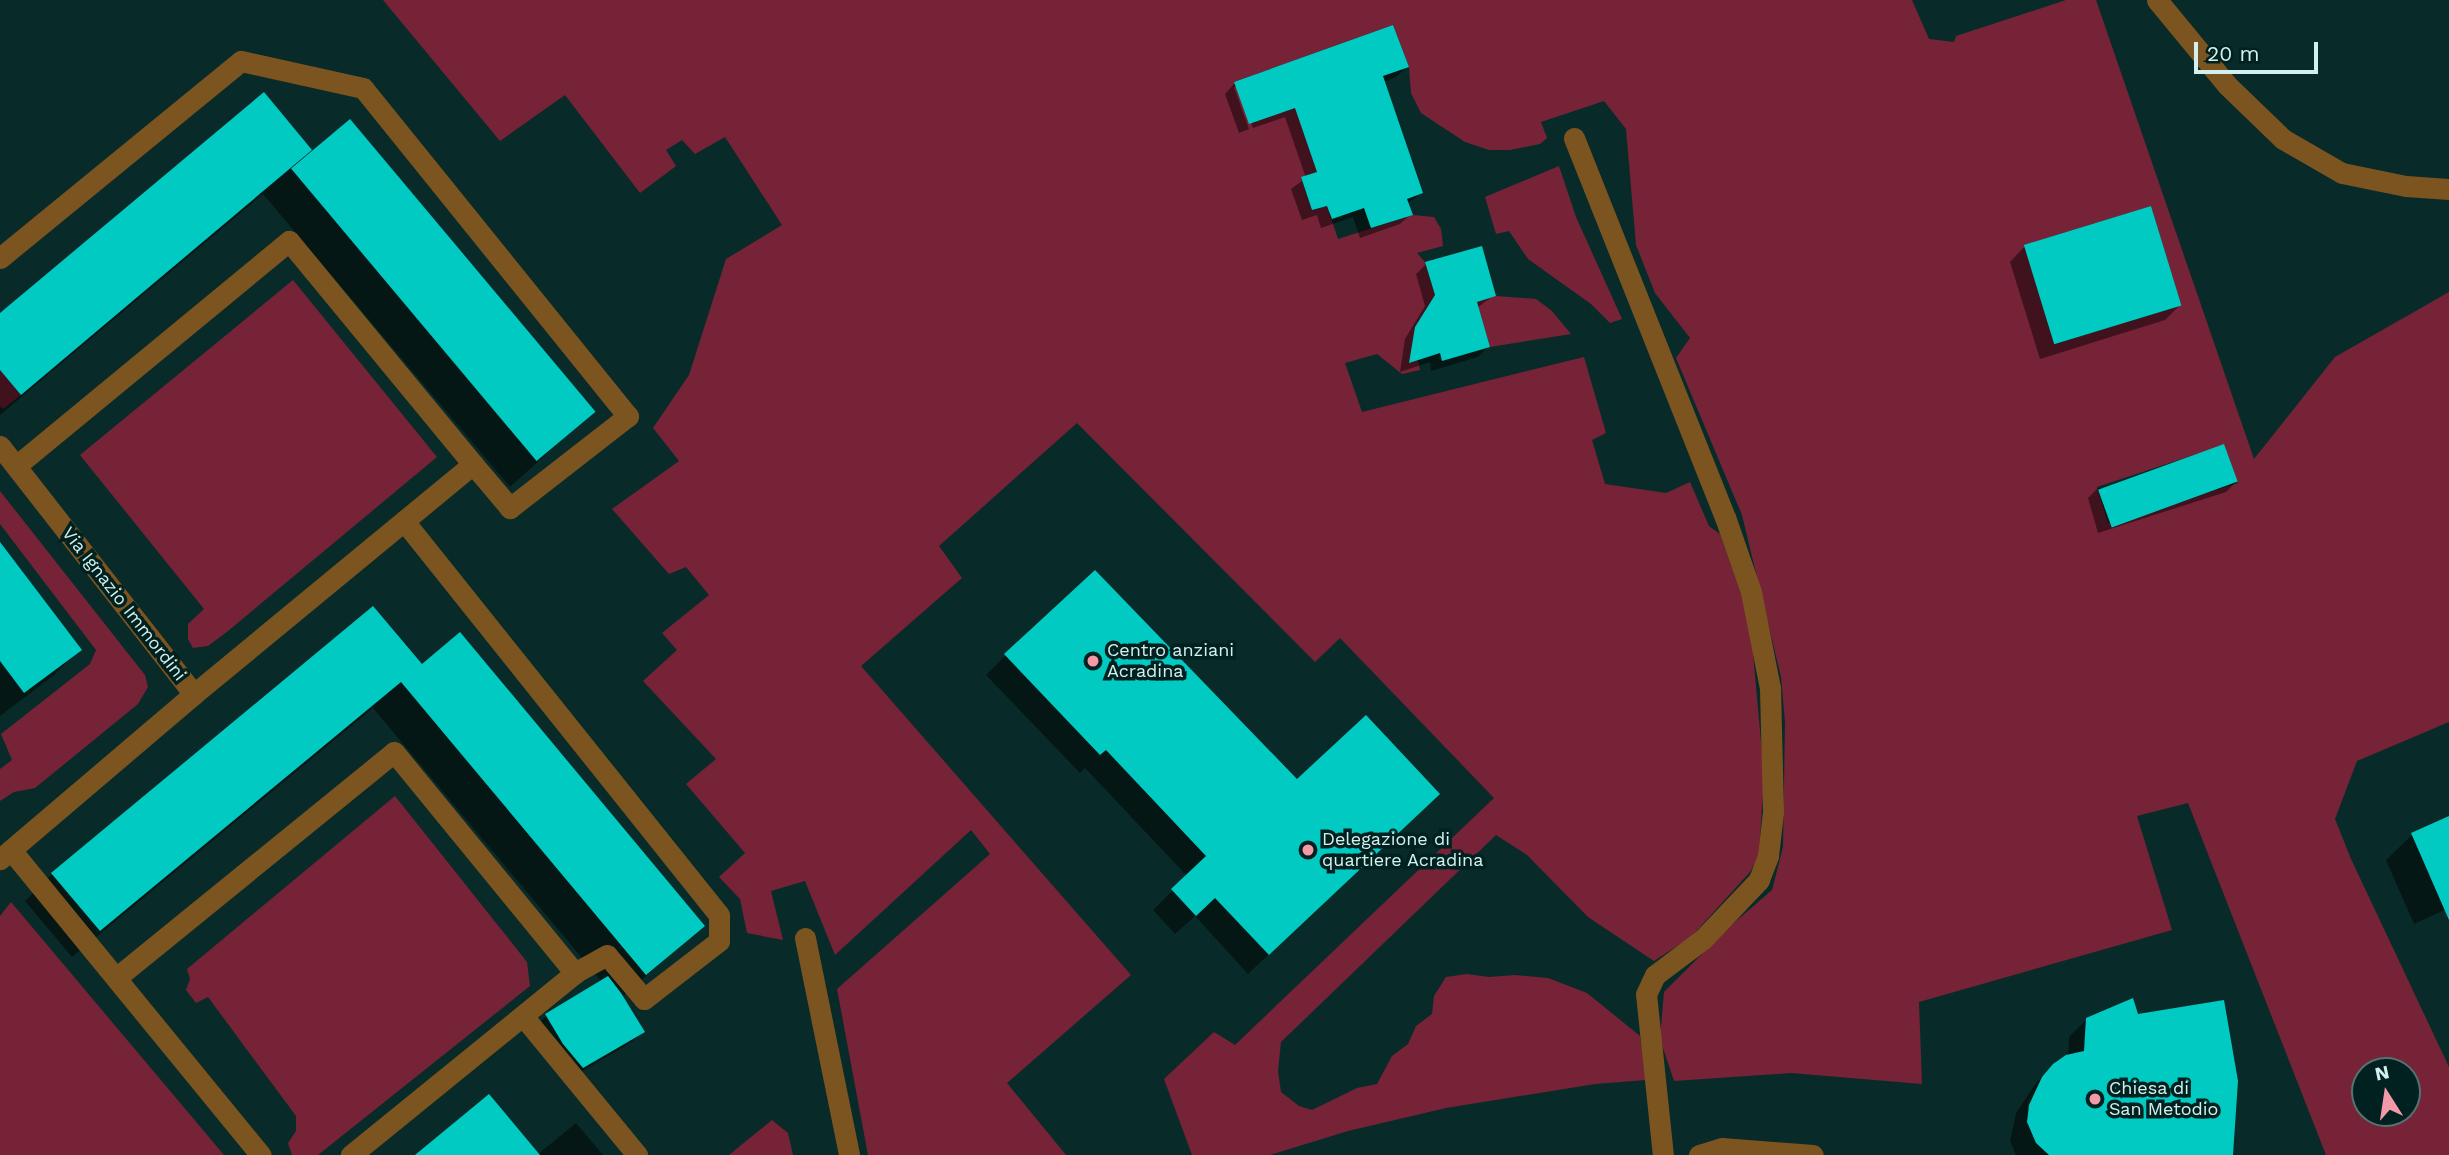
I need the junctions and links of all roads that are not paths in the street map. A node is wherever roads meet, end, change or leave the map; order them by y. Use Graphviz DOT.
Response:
graph roads {
  1 [pos="2158,0"];
  2 [pos="1574,138"];
  3 [pos="2449,189"];
  4 [pos="0,258"];
  5 [pos="0,446"];
  6 [pos="473,464"];
  7 [pos="16,466"];
  8 [pos="404,521"];
  9 [pos="194,694"];
  10 [pos="5,855"];
  11 [pos="805,938"];
  12 [pos="575,973"];
  13 [pos="116,978"];
  14 [pos="523,1016"];
  15 [pos="261,1155"];
  16 [pos="351,1155"];
  17 [pos="637,1155"];
  18 [pos="849,1155"];
  19 [pos="1663,1155"];
  20 [pos="1699,1155"];
  21 [pos="1813,1155"];
  1 -- 3 [label="street"];
  2 -- 19 [label="street"];
  4 -- 6 [label="street"];
  5 -- 7 [label="street, Via Ignazio Immordini"];
  6 -- 7 [label="street"];
  6 -- 8 [label="street"];
  7 -- 9 [label="street, Via Ignazio Immordini"];
  8 -- 9 [label="street"];
  8 -- 12 [label="street"];
  9 -- 10 [label="street, Via Ignazio Immordini"];
  10 -- 13 [label="street"];
  11 -- 18 [label="street"];
  12 -- 13 [label="street"];
  12 -- 14 [label="street"];
  13 -- 15 [label="street"];
  14 -- 16 [label="street"];
  14 -- 17 [label="street"];
  20 -- 21 [label="street"];
}
